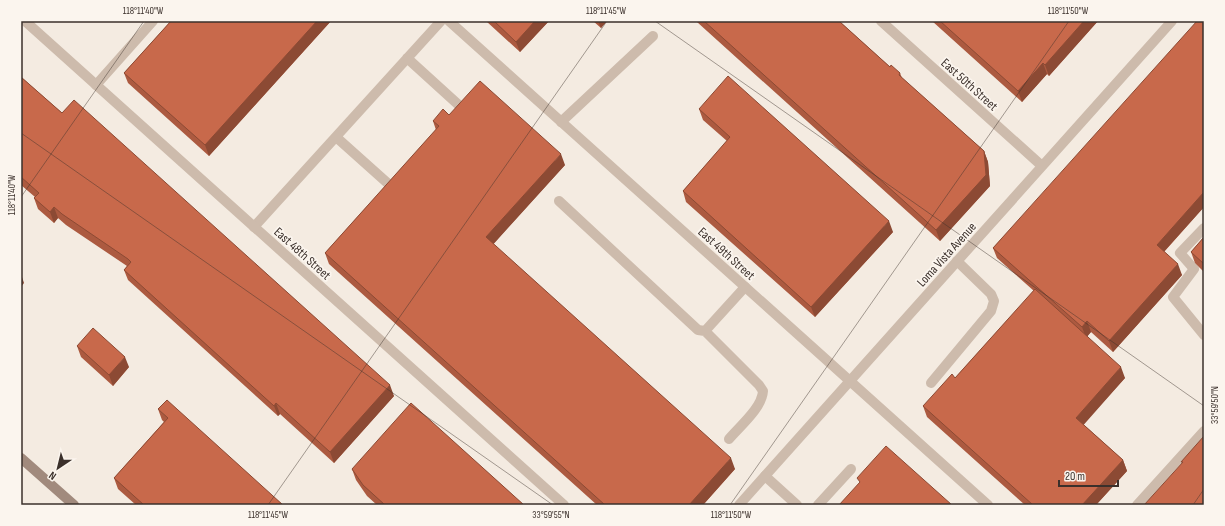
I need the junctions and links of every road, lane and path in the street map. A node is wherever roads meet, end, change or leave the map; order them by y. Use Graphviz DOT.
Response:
graph roads {
  1 [pos="24,21"];
  2 [pos="153,21"];
  3 [pos="441,21"];
  4 [pos="449,21"];
  5 [pos="881,21"];
  6 [pos="1172,21"];
  7 [pos="653,36"];
  8 [pos="407,58"];
  9 [pos="96,85"];
  10 [pos="462,108"];
  11 [pos="561,122"];
  12 [pos="336,137"];
  13 [pos="1042,166"];
  14 [pos="393,188"];
  15 [pos="559,201"];
  16 [pos="254,227"];
  17 [pos="1204,228"];
  18 [pos="957,261"];
  19 [pos="745,287"];
  20 [pos="705,330"];
  21 [pos="1204,334"];
  22 [pos="850,381"];
  23 [pos="931,383"];
  24 [pos="1204,431"];
  25 [pos="729,439"];
  26 [pos="21,458"];
  27 [pos="851,469"];
  28 [pos="765,476"];
  29 [pos="74,505"];
  30 [pos="564,505"];
  31 [pos="739,505"];
  32 [pos="797,505"];
  33 [pos="818,505"];
  34 [pos="988,505"];
  35 [pos="1137,505"];
  1 -- 9 [label="street, East 48th Street"];
  2 -- 9 [label="street"];
  3 -- 8 [label="street"];
  4 -- 11 [label="street, East 49th Street"];
  5 -- 13 [label="street, East 50th Street"];
  6 -- 13 [label="street, Loma Vista Avenue"];
  7 -- 11 [label="street"];
  8 -- 10 [label="street"];
  8 -- 12 [label="street"];
  9 -- 16 [label="street, East 48th Street"];
  11 -- 19 [label="street, East 49th Street"];
  12 -- 14 [label="street"];
  12 -- 16 [label="street"];
  13 -- 18 [label="street, Loma Vista Avenue"];
  15 -- 20 [label="street"];
  16 -- 30 [label="street, East 48th Street"];
  17 -- 21 [label="street"];
  18 -- 22 [label="street, Loma Vista Avenue"];
  18 -- 23 [label="street"];
  19 -- 20 [label="street"];
  19 -- 22 [label="street, East 49th Street"];
  20 -- 25 [label="street"];
  22 -- 28 [label="street, Loma Vista Avenue"];
  22 -- 34 [label="street, East 49th Street"];
  24 -- 35 [label="street"];
  26 -- 29 [label="main road"];
  27 -- 33 [label="street"];
  28 -- 31 [label="street, Loma Vista Avenue"];
  28 -- 32 [label="street"];
}
